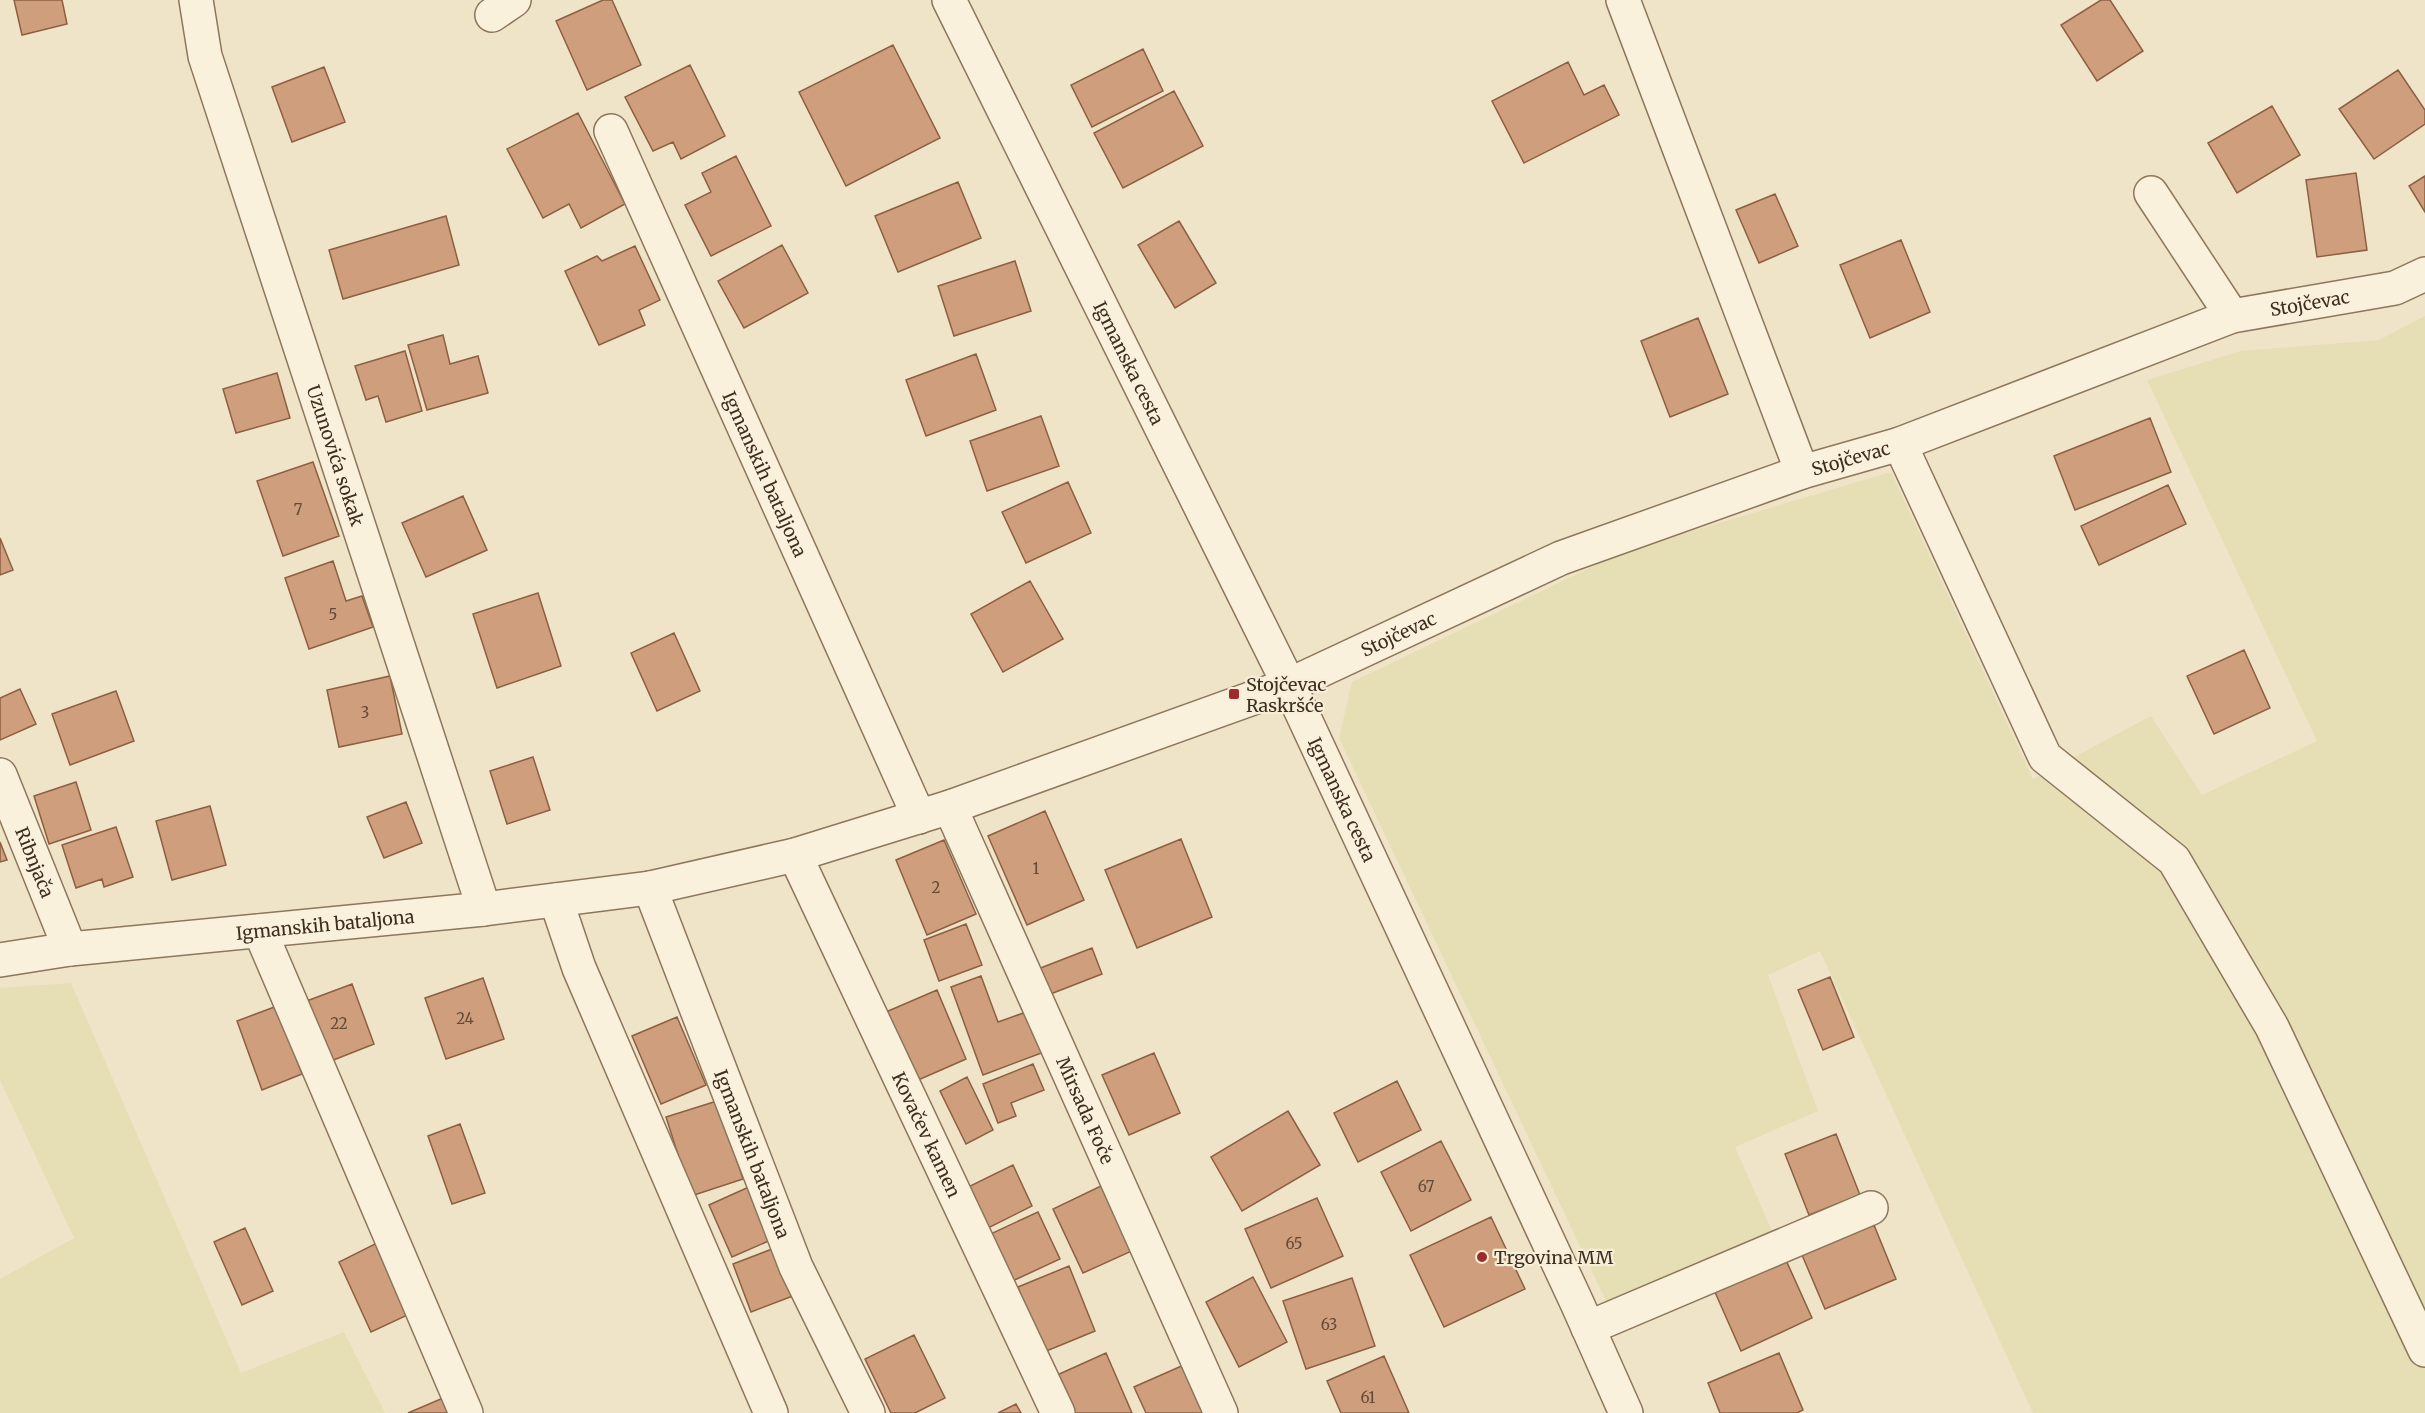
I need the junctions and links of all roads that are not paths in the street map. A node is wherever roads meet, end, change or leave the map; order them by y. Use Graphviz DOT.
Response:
graph roads {
  1 [pos="196,0"];
  2 [pos="949,0"];
  3 [pos="1623,0"];
  4 [pos="611,131"];
  5 [pos="2151,193"];
  6 [pos="2425,274"];
  7 [pos="2232,316"];
  8 [pos="1900,444"];
  9 [pos="1802,472"];
  10 [pos="1289,685"];
  11 [pos="0,775"];
  12 [pos="950,807"];
  13 [pos="919,817"];
  14 [pos="795,855"];
  15 [pos="650,888"];
  16 [pos="556,900"];
  17 [pos="484,909"];
  18 [pos="260,931"];
  19 [pos="70,950"];
  20 [pos="0,960"];
  21 [pos="1871,1208"];
  22 [pos="1588,1328"];
  23 [pos="2425,1350"];
  24 [pos="466,1413"];
  25 [pos="771,1413"];
  26 [pos="868,1413"];
  27 [pos="1058,1413"];
  28 [pos="1221,1413"];
  29 [pos="1626,1413"];
  1 -- 17 [label="street, Uzunovića sokak"];
  2 -- 10 [label="street, Igmanska cesta"];
  3 -- 9 [label="street"];
  4 -- 13 [label="street, Igmanskih bataljona"];
  5 -- 7 [label="street"];
  6 -- 7 [label="street, Stojčevac"];
  7 -- 8 [label="street, Stojčevac"];
  8 -- 9 [label="street, Stojčevac"];
  8 -- 23 [label="street"];
  9 -- 10 [label="street, Stojčevac"];
  10 -- 12 [label="street, Igmanskih bataljona"];
  10 -- 22 [label="street, Igmanska cesta"];
  11 -- 19 [label="street, Ribnjača"];
  12 -- 13 [label="street, Igmanskih bataljona"];
  12 -- 28 [label="street, Mirsada Foče"];
  13 -- 14 [label="street, Igmanskih bataljona"];
  14 -- 15 [label="street, Igmanskih bataljona"];
  14 -- 27 [label="street, Kovačev kamen"];
  15 -- 16 [label="street, Igmanskih bataljona"];
  15 -- 26 [label="street, Igmanskih bataljona"];
  16 -- 17 [label="street, Igmanskih bataljona"];
  16 -- 25 [label="street"];
  17 -- 18 [label="street, Igmanskih bataljona"];
  18 -- 19 [label="street, Igmanskih bataljona"];
  18 -- 24 [label="street"];
  19 -- 20 [label="street, Igmanskih bataljona"];
  21 -- 22 [label="street"];
  22 -- 29 [label="street, Igmanska cesta"];
}
